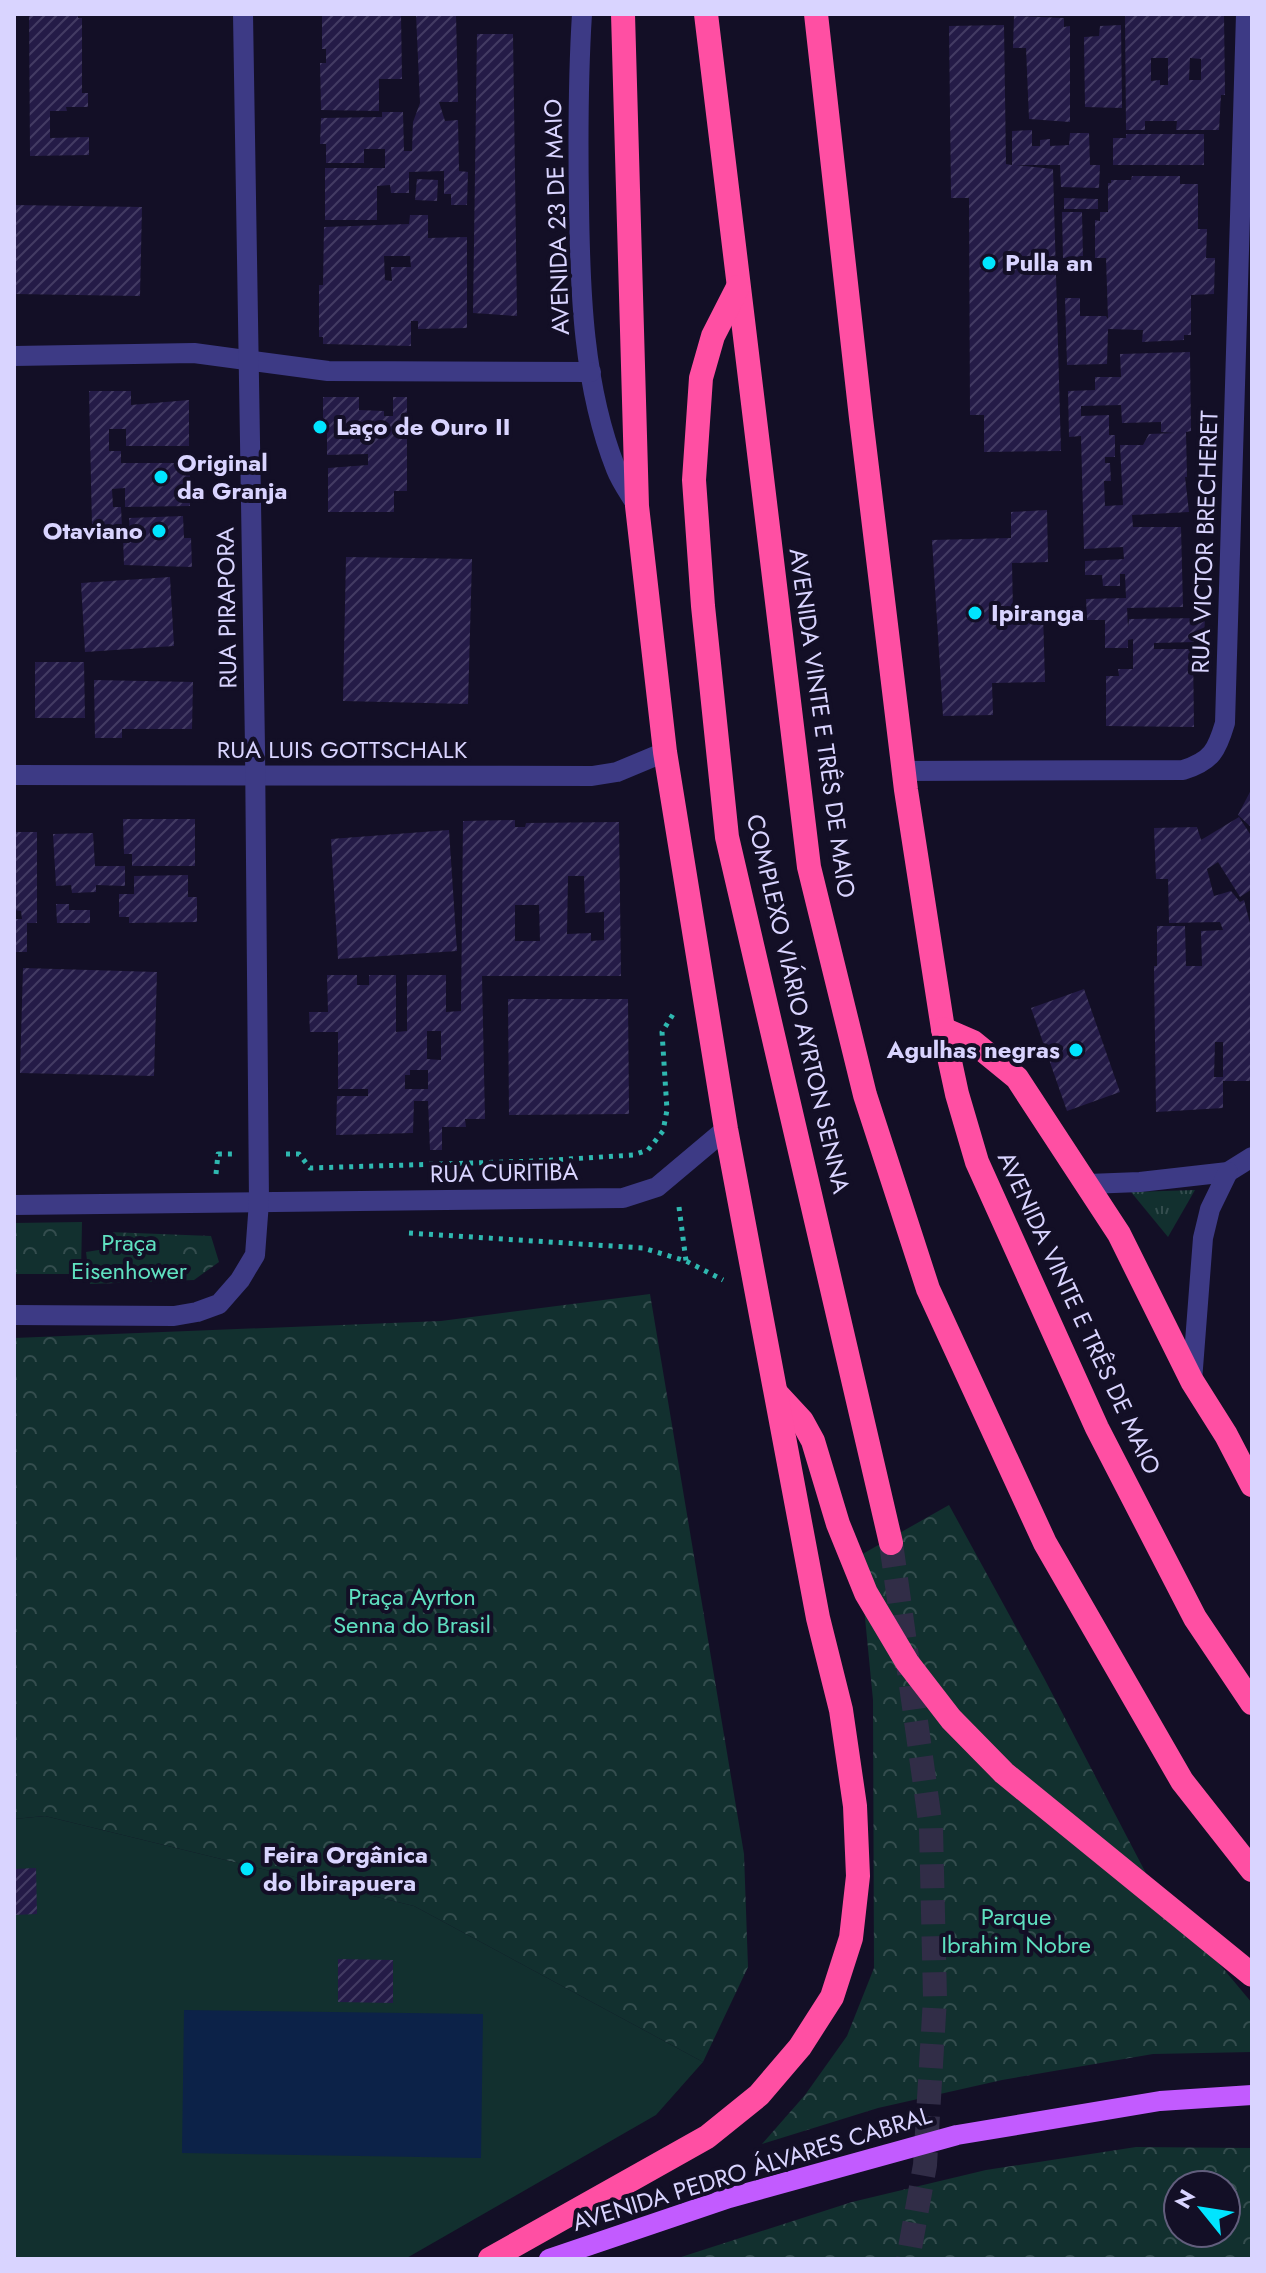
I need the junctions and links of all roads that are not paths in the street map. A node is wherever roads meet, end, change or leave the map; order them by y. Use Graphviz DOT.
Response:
graph roads {
  1 [pos="243,14"];
  2 [pos="582,14"];
  3 [pos="623,14"];
  4 [pos="706,14"];
  5 [pos="816,14"];
  6 [pos="1246,14"];
  7 [pos="738,287"];
  8 [pos="14,356"];
  9 [pos="249,361"];
  10 [pos="591,372"];
  11 [pos="637,506"];
  12 [pos="665,752"];
  13 [pos="904,771"];
  14 [pos="14,775"];
  15 [pos="256,775"];
  16 [pos="943,1029"];
  17 [pos="726,1129"];
  18 [pos="1252,1157"];
  19 [pos="1228,1172"];
  20 [pos="1088,1184"];
  21 [pos="259,1202"];
  22 [pos="14,1205"];
  23 [pos="14,1315"];
  24 [pos="1192,1381"];
  25 [pos="777,1394"];
  26 [pos="1252,1485"];
  27 [pos="891,1543"];
  28 [pos="1252,1703"];
  29 [pos="1252,1870"];
  30 [pos="1252,1975"];
  31 [pos="1252,2095"];
  32 [pos="490,2259"];
  33 [pos="549,2259"];
  1 -- 9 [label="street, RUA PIRAPORA"];
  2 -- 10 [label="street, AVENIDA 23 DE MAIO"];
  3 -- 11 [label="highway"];
  4 -- 7 [label="highway, AVENIDA VINTE E TRÊS DE MAIO"];
  5 -- 13 [label="highway, AVENIDA VINTE E TRÊS DE MAIO"];
  6 -- 13 [label="street, RUA VICTOR BRECHERET"];
  7 -- 27 [label="highway, COMPLEXO VIÁRIO AYRTON SENNA"];
  7 -- 29 [label="highway, AVENIDA VINTE E TRÊS DE MAIO"];
  8 -- 9 [label="street"];
  9 -- 10 [label="street"];
  9 -- 15 [label="street, RUA PIRAPORA"];
  10 -- 11 [label="street, AVENIDA 23 DE MAIO"];
  11 -- 12 [label="highway"];
  12 -- 15 [label="street, RUA LUIS GOTTSCHALK"];
  12 -- 17 [label="highway"];
  13 -- 16 [label="highway, AVENIDA VINTE E TRÊS DE MAIO"];
  14 -- 15 [label="street, RUA LUIS GOTTSCHALK"];
  15 -- 21 [label="street, RUA PIRAPORA"];
  16 -- 20 [label="highway"];
  16 -- 28 [label="highway, AVENIDA VINTE E TRÊS DE MAIO"];
  17 -- 21 [label="street, RUA CURITIBA"];
  17 -- 25 [label="highway"];
  18 -- 19 [label="street"];
  19 -- 20 [label="street"];
  19 -- 24 [label="street"];
  20 -- 24 [label="highway"];
  21 -- 22 [label="street, RUA CURITIBA"];
  21 -- 23 [label="street"];
  24 -- 26 [label="highway"];
  25 -- 30 [label="highway"];
  25 -- 32 [label="highway"];
  31 -- 33 [label="main road, AVENIDA PEDRO ÁLVARES CABRAL"];
}
